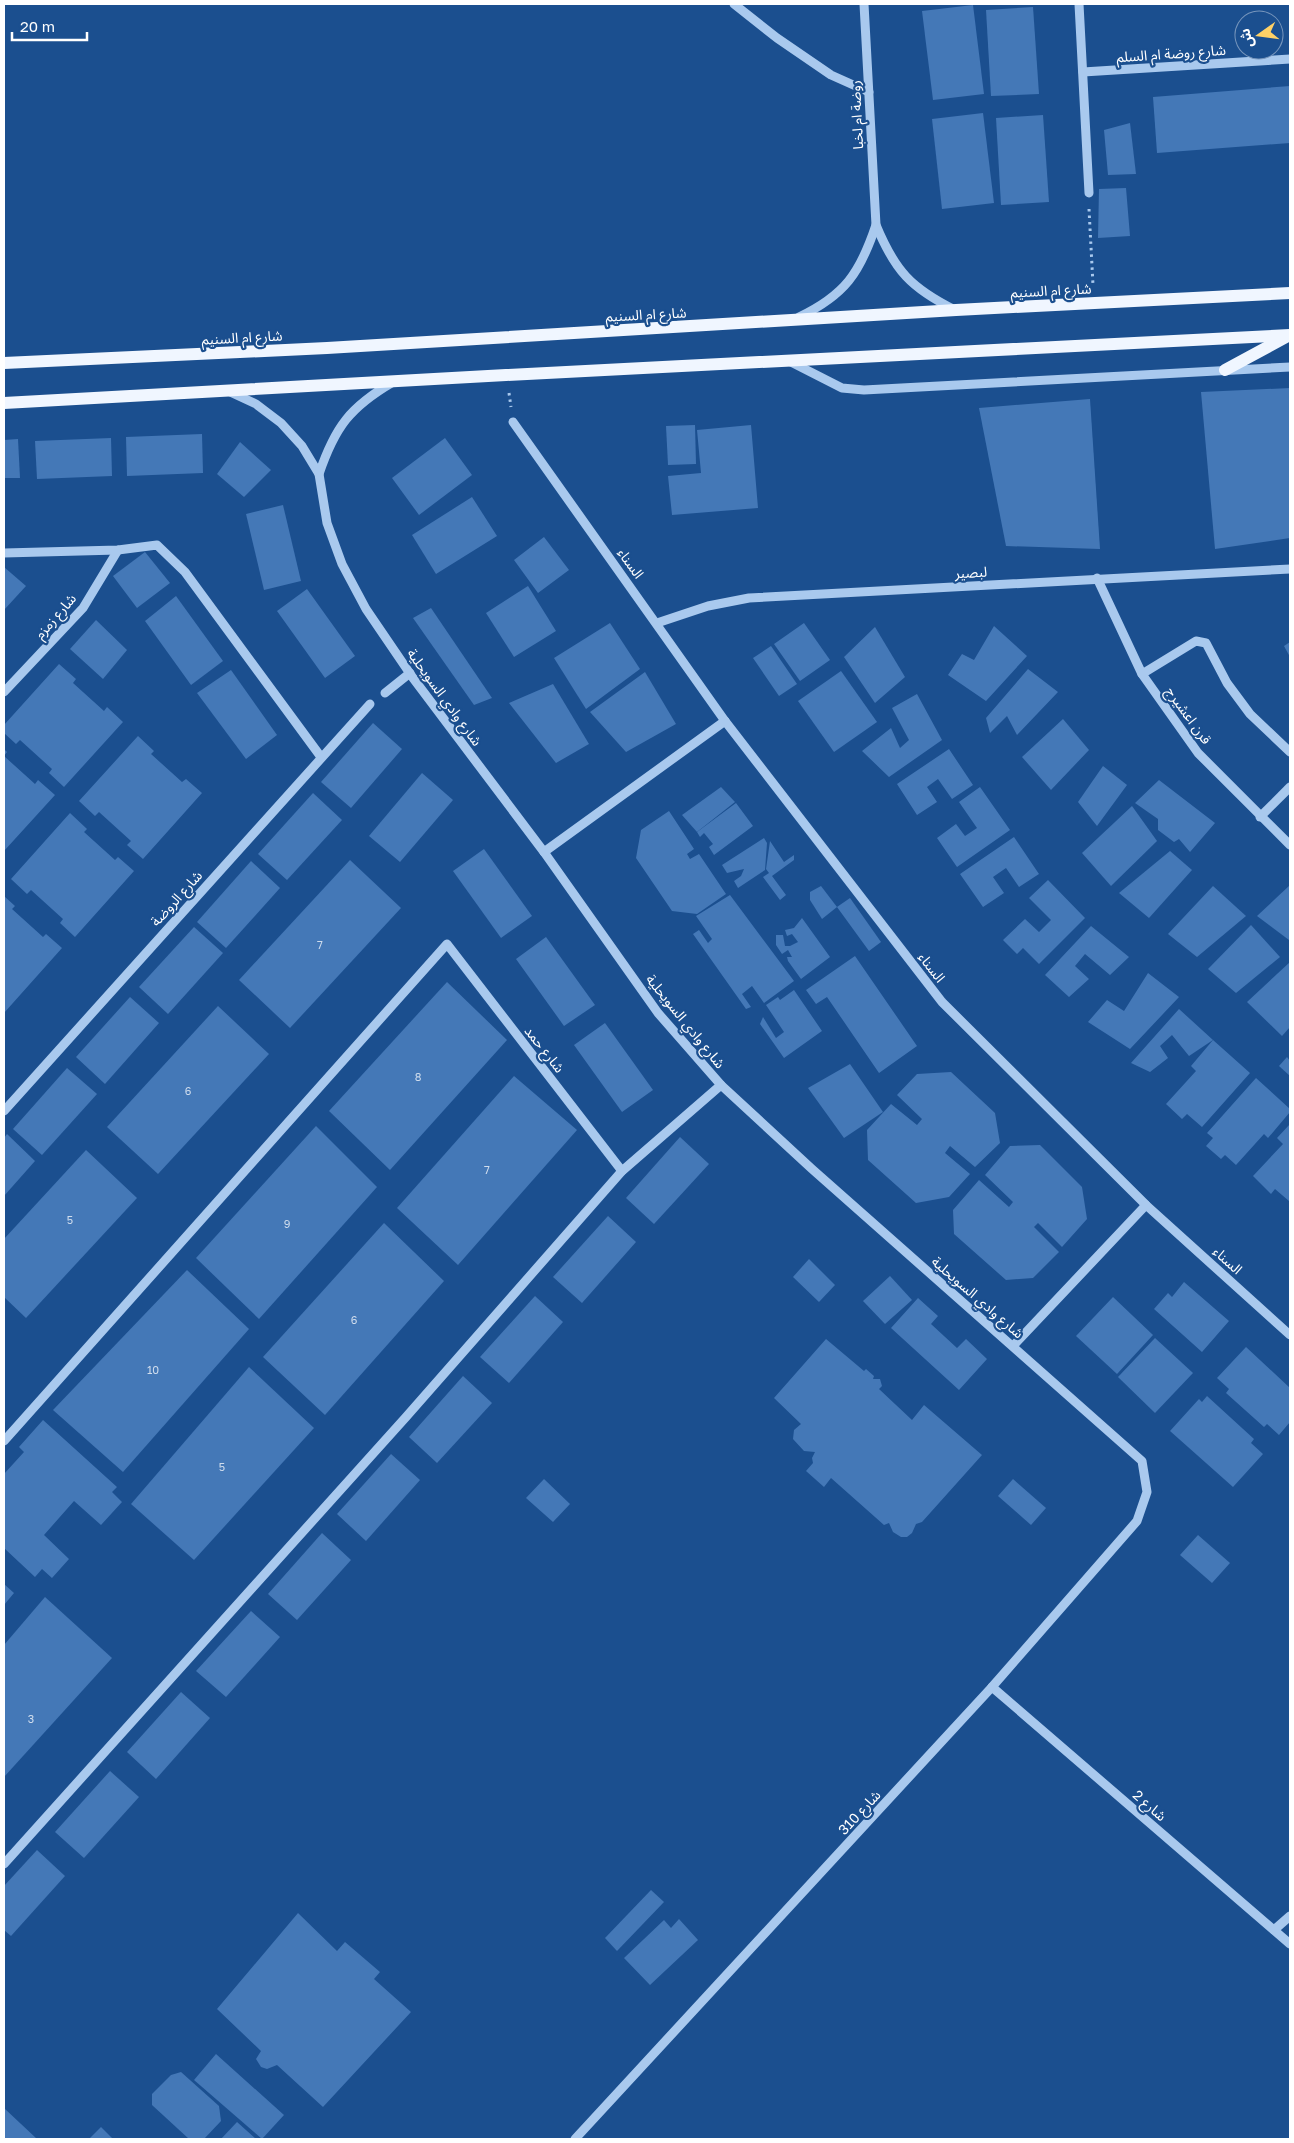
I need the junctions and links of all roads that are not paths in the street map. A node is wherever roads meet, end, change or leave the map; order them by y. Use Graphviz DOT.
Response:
graph roads {
  1 [pos="734,4"];
  2 [pos="864,4"];
  3 [pos="1079,4"];
  4 [pos="1290,59"];
  5 [pos="1083,72"];
  6 [pos="869,92"];
  7 [pos="1089,193"];
  8 [pos="876,225"];
  9 [pos="1290,293"];
  10 [pos="956,310"];
  11 [pos="793,320"];
  12 [pos="1290,336"];
  13 [pos="789,361"];
  14 [pos="4,363"];
  15 [pos="1290,367"];
  16 [pos="1225,370"];
  17 [pos="394,381"];
  18 [pos="227,391"];
  19 [pos="4,403"];
  20 [pos="513,422"];
  21 [pos="319,474"];
  22 [pos="118,550"];
  23 [pos="4,553"];
  24 [pos="1290,569"];
  25 [pos="1097,578"];
  26 [pos="657,623"];
  27 [pos="410,674"];
  28 [pos="1142,674"];
  29 [pos="4,692"];
  30 [pos="385,693"];
  31 [pos="370,704"];
  32 [pos="725,721"];
  33 [pos="1290,752"];
  34 [pos="321,758"];
  35 [pos="1290,787"];
  36 [pos="1260,817"];
  37 [pos="1290,845"];
  38 [pos="544,852"];
  39 [pos="721,1085"];
  40 [pos="4,1111"];
  41 [pos="622,1171"];
  42 [pos="1146,1205"];
  43 [pos="1290,1335"];
  44 [pos="1013,1346"];
  45 [pos="4,1441"];
  46 [pos="1147,1492"];
  47 [pos="992,1688"];
  48 [pos="4,1864"];
  49 [pos="1290,1916"];
  50 [pos="1274,1930"];
  51 [pos="1290,1944"];
  52 [pos="575,2139"];
  1 -- 6 [label="street"];
  2 -- 6 [label="street, روضة ام لخبا"];
  3 -- 5 [label="street"];
  4 -- 5 [label="street, شارع روضة ام السلم"];
  5 -- 7 [label="street"];
  6 -- 8 [label="street, روضة ام لخبا"];
  8 -- 10 [label="street, روضة ام لخبا"];
  8 -- 11 [label="street, روضة ام لخبا"];
  9 -- 10 [label="main road, شارع ام السنيم"];
  10 -- 11 [label="main road, شارع ام السنيم"];
  11 -- 14 [label="main road, شارع ام السنيم"];
  12 -- 13 [label="main road"];
  12 -- 16 [label="main road"];
  13 -- 16 [label="street"];
  13 -- 17 [label="main road"];
  15 -- 16 [label="street"];
  17 -- 18 [label="main road"];
  17 -- 21 [label="street, شارع وادي السويحلية"];
  18 -- 19 [label="main road"];
  18 -- 21 [label="street, شارع وادي السويحلية"];
  20 -- 26 [label="street, السناء"];
  21 -- 27 [label="street, شارع وادي السويحلية"];
  22 -- 23 [label="street"];
  22 -- 29 [label="street, شارع زمزم"];
  22 -- 34 [label="street"];
  24 -- 25 [label="street, لبصير"];
  25 -- 26 [label="street, لبصير"];
  25 -- 28 [label="street, قرن اعشيرج"];
  26 -- 32 [label="street, السناء"];
  27 -- 30 [label="street"];
  27 -- 38 [label="street, شارع وادي السويحلية"];
  28 -- 33 [label="street"];
  28 -- 36 [label="street, قرن اعشيرج"];
  31 -- 34 [label="street, شارع الروضة"];
  32 -- 38 [label="street"];
  32 -- 42 [label="street, السناء"];
  34 -- 40 [label="street, شارع الروضة"];
  35 -- 36 [label="street"];
  36 -- 37 [label="street, قرن اعشيرج"];
  38 -- 39 [label="street, شارع وادي السويحلية"];
  39 -- 41 [label="street"];
  39 -- 44 [label="street, شارع وادي السويحلية"];
  41 -- 45 [label="street, شارع حمد"];
  41 -- 48 [label="street"];
  42 -- 43 [label="street, السناء"];
  42 -- 44 [label="street"];
  44 -- 46 [label="street, شارع وادي السويحلية"];
  46 -- 47 [label="street, شارع 310"];
  47 -- 50 [label="street, شارع 2"];
  47 -- 52 [label="street, شارع 310"];
  49 -- 50 [label="street"];
  50 -- 51 [label="street, شارع 2"];
}
